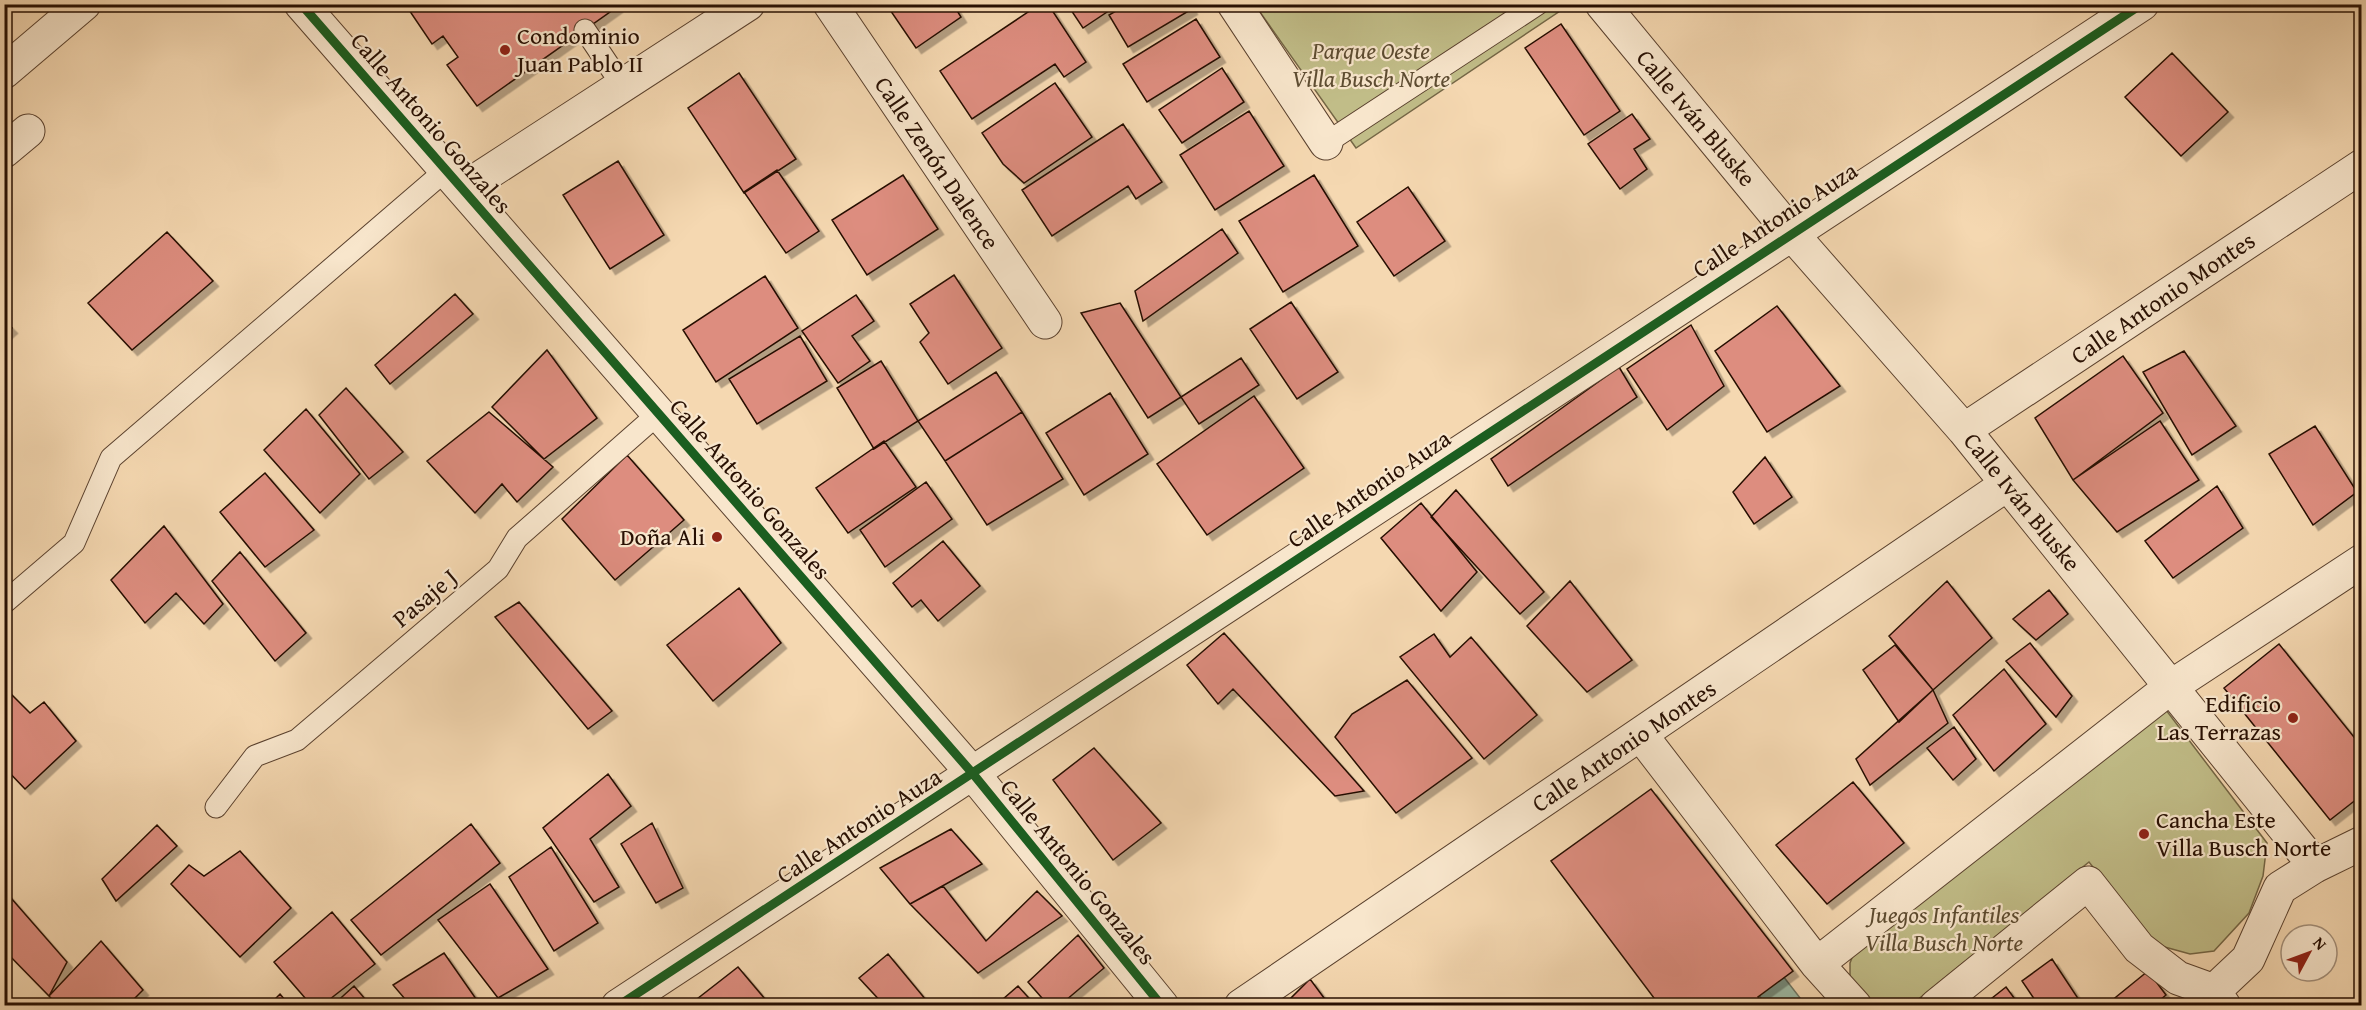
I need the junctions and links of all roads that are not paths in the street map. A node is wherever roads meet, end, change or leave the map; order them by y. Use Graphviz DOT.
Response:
graph roads {
  1 [pos="84,4"];
  2 [pos="301,4"];
  3 [pos="748,4"];
  4 [pos="830,4"];
  5 [pos="1234,4"];
  6 [pos="1538,4"];
  7 [pos="1602,4"];
  8 [pos="2142,4"];
  9 [pos="585,30"];
  10 [pos="4,72"];
  11 [pos="622,85"];
  12 [pos="1326,143"];
  13 [pos="2361,166"];
  14 [pos="455,179"];
  15 [pos="1791,233"];
  16 [pos="1045,322"];
  17 [pos="658,414"];
  18 [pos="1964,430"];
  19 [pos="2006,485"];
  20 [pos="2361,561"];
  21 [pos="4,603"];
  22 [pos="2172,686"];
  23 [pos="1641,735"];
  24 [pos="974,775"];
  25 [pos="216,807"];
  26 [pos="2361,843"];
  27 [pos="2315,866"];
  28 [pos="1817,964"];
  29 [pos="2219,998"];
  30 [pos="618,1005"];
  31 [pos="1162,1005"];
  32 [pos="1241,1005"];
  33 [pos="1855,1005"];
  34 [pos="1936,1005"];
  1 -- 10 [label="street"];
  2 -- 14 [label="street, Calle Antonio Gonzales"];
  3 -- 11 [label="street"];
  4 -- 16 [label="street, Calle Zenón Dalence"];
  5 -- 12 [label="street"];
  6 -- 12 [label="lane"];
  7 -- 15 [label="street, Calle Iván Bluske"];
  8 -- 15 [label="street, Calle Antonio Auza"];
  9 -- 11 [label="lane"];
  11 -- 14 [label="street"];
  13 -- 18 [label="street, Calle Antonio Montes"];
  14 -- 17 [label="street, Calle Antonio Gonzales"];
  14 -- 21 [label="lane"];
  15 -- 18 [label="street, Calle Iván Bluske"];
  15 -- 24 [label="street, Calle Antonio Auza"];
  17 -- 24 [label="street, Calle Antonio Gonzales"];
  17 -- 25 [label="lane, Pasaje J"];
  18 -- 19 [label="street, Calle Iván Bluske"];
  19 -- 22 [label="street, Calle Iván Bluske"];
  19 -- 23 [label="street, Calle Antonio Montes"];
  20 -- 22 [label="street"];
  22 -- 27 [label="street, Calle Iván Bluske"];
  22 -- 28 [label="street"];
  23 -- 28 [label="street"];
  23 -- 32 [label="street, Calle Antonio Montes"];
  24 -- 30 [label="street, Calle Antonio Auza"];
  24 -- 31 [label="street, Calle Antonio Gonzales"];
  26 -- 27 [label="street"];
  27 -- 29 [label="street"];
  28 -- 33 [label="street"];
  29 -- 34 [label="street"];
}
